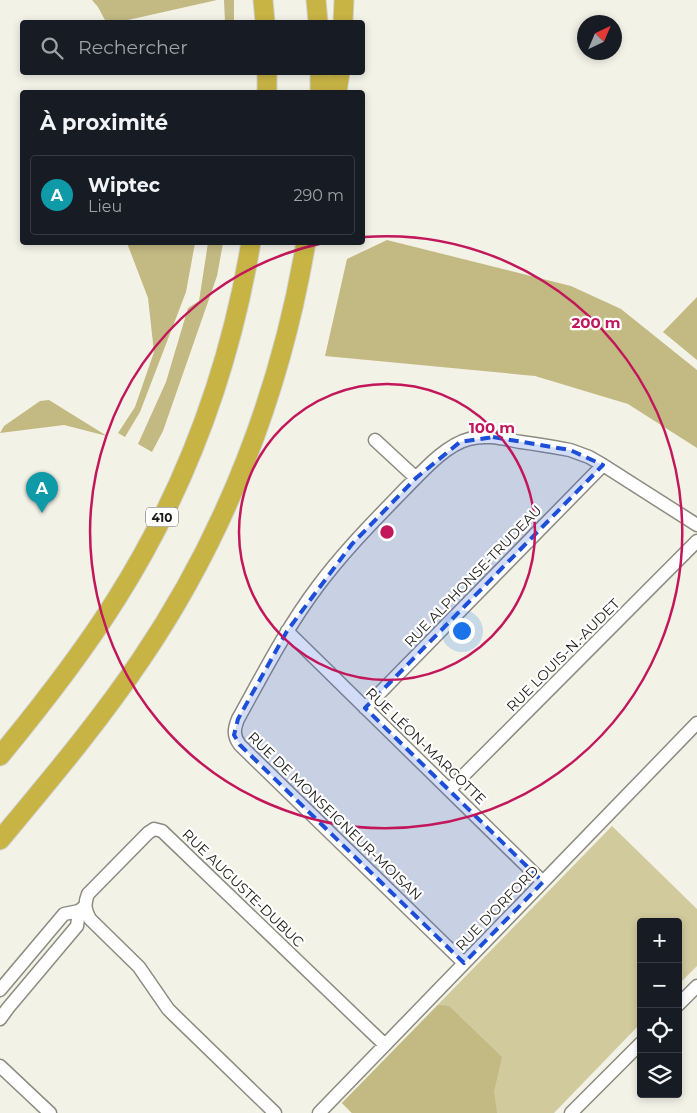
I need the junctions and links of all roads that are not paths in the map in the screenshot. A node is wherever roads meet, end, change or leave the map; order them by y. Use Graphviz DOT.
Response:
graph roads {
  1 [pos="264,0"];
  2 [pos="316,0"];
  3 [pos="344,0"];
  4 [pos="265,20"];
  5 [pos="318,20"];
  6 [pos="344,20"];
  7 [pos="267,75"];
  8 [pos="320,75"];
  9 [pos="340,75"];
  10 [pos="266,90"];
  11 [pos="320,90"];
  12 [pos="337,90"];
  13 [pos="250,245"];
  14 [pos="305,245"];
  15 [pos="375,440"];
  16 [pos="603,464"];
  17 [pos="416,478"];
  18 [pos="697,526"];
  19 [pos="697,542"];
  20 [pos="287,631"];
  21 [pos="365,708"];
  22 [pos="697,724"];
  23 [pos="0,756"];
  24 [pos="449,790"];
  25 [pos="0,840"];
  26 [pos="543,882"];
  27 [pos="82,909"];
  28 [pos="464,963"];
  29 [pos="697,986"];
  30 [pos="0,990"];
  31 [pos="682,1001"];
  32 [pos="0,1019"];
  33 [pos="385,1044"];
  34 [pos="637,1047"];
  35 [pos="0,1066"];
  36 [pos="50,1113"];
  37 [pos="275,1113"];
  38 [pos="318,1113"];
  39 [pos="572,1113"];
  1 -- 4 [label="highway"];
  2 -- 5 [label="highway"];
  3 -- 6 [label="highway"];
  7 -- 10 [label="highway"];
  8 -- 11 [label="highway"];
  9 -- 12 [label="highway"];
  13 -- 23 [label="highway, 410"];
  14 -- 25 [label="highway"];
  15 -- 17 [label="street"];
  16 -- 17 [label="street, RUE DE MONSEIGNEUR-MOISAN"];
  16 -- 18 [label="street, RUE DE MONSEIGNEUR-MOISAN"];
  16 -- 21 [label="street, RUE ALPHONSE-TRUDEAU"];
  17 -- 20 [label="street, RUE DE MONSEIGNEUR-MOISAN"];
  19 -- 24 [label="street, RUE LOUIS-N.-AUDET"];
  20 -- 21 [label="street, RUE LÉON-MARCOTTE"];
  20 -- 28 [label="street, RUE DE MONSEIGNEUR-MOISAN"];
  21 -- 24 [label="street, RUE LÉON-MARCOTTE"];
  22 -- 26 [label="street, RUE D'ORFORD"];
  24 -- 26 [label="street, RUE LÉON-MARCOTTE"];
  26 -- 28 [label="street, RUE D'ORFORD"];
  27 -- 30 [label="street"];
  27 -- 32 [label="street"];
  27 -- 33 [label="street, RUE AUGUSTE-DUBUC"];
  27 -- 37 [label="street"];
  28 -- 33 [label="street, RUE D'ORFORD"];
  29 -- 31 [label="street"];
  33 -- 38 [label="street, RUE D'ORFORD"];
  34 -- 39 [label="street"];
  35 -- 36 [label="street"];
}
